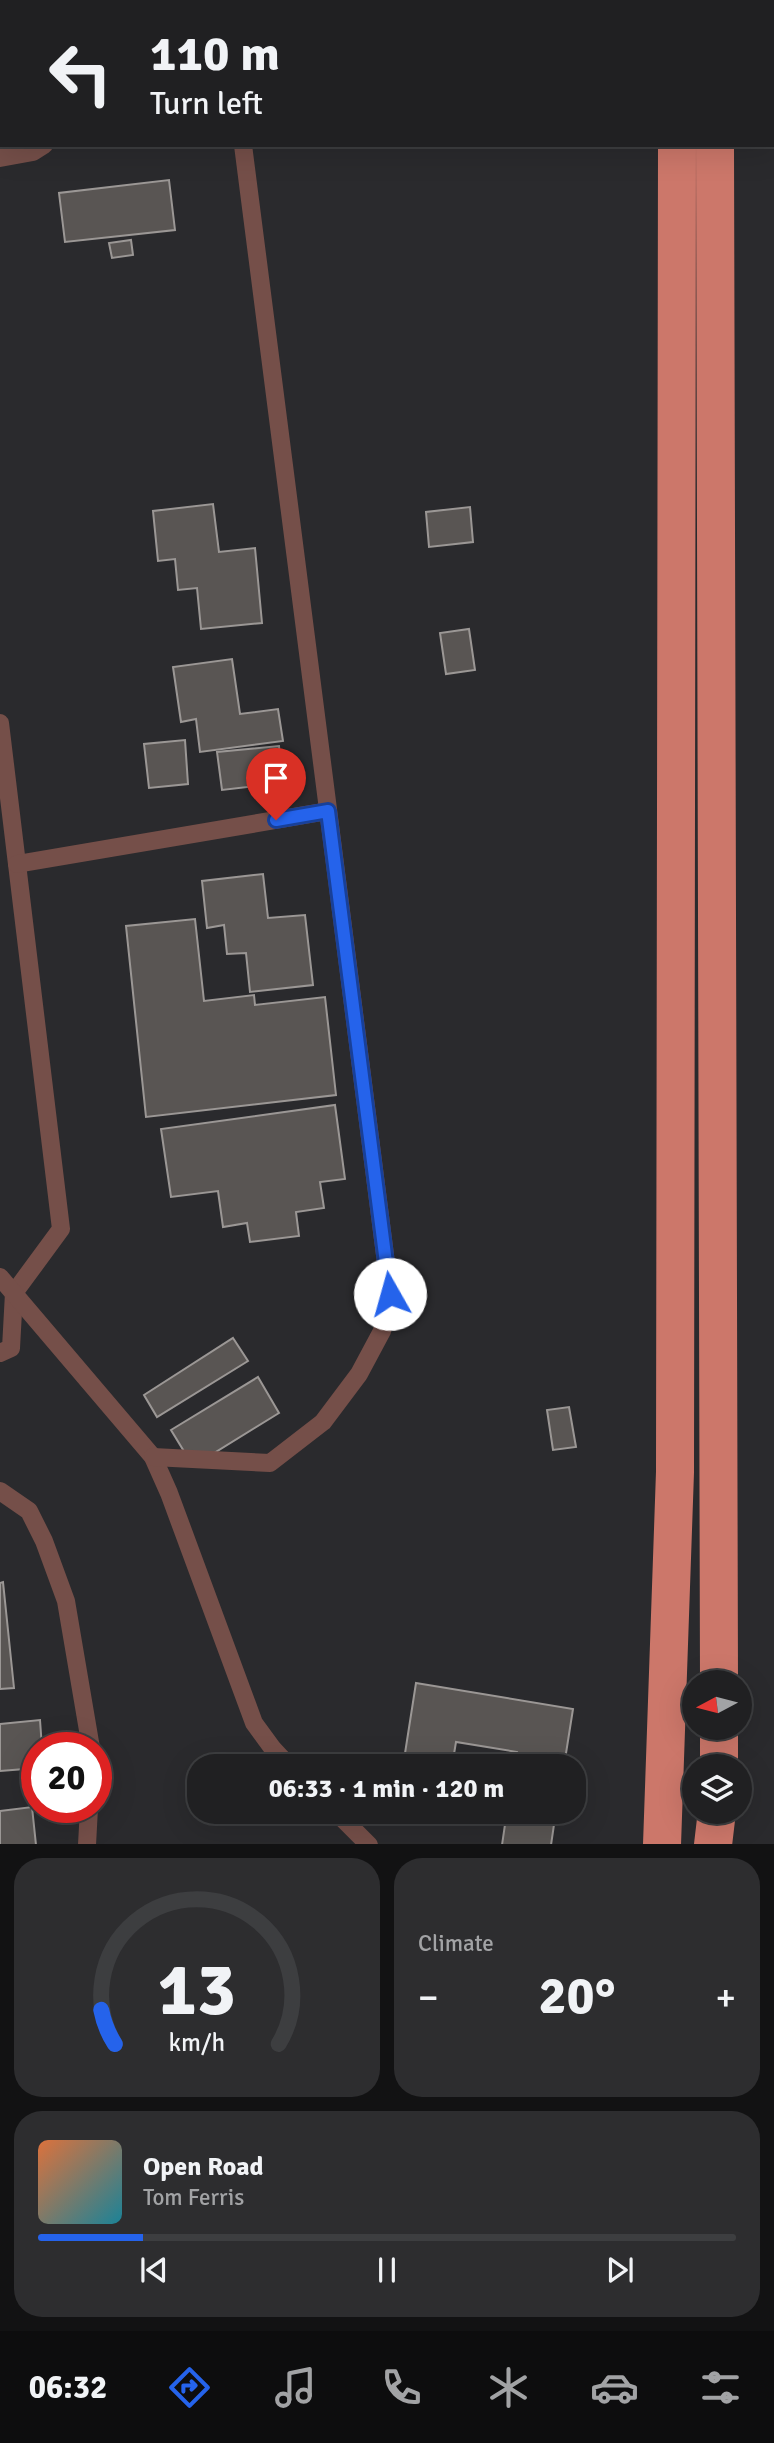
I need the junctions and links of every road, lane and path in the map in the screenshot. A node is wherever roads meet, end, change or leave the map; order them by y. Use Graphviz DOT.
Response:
graph roads {
  1 [pos="41,147"];
  2 [pos="243,147"];
  3 [pos="677,147"];
  4 [pos="715,147"];
  5 [pos="0,158"];
  6 [pos="0,723"];
  7 [pos="328,811"];
  8 [pos="17,864"];
  9 [pos="0,1277"];
  10 [pos="14,1293"];
  11 [pos="0,1353"];
  12 [pos="153,1457"];
  13 [pos="0,1491"];
  14 [pos="719,1670"];
  15 [pos="89,1732"];
  16 [pos="278,1754"];
  17 [pos="88,1823"];
  18 [pos="348,1824"];
  19 [pos="715,1824"];
  20 [pos="87,1844"];
  21 [pos="369,1844"];
  22 [pos="662,1844"];
  23 [pos="713,1844"];
  1 -- 5 [label="lane"];
  2 -- 7 [label="lane"];
  3 -- 22 [label="highway"];
  4 -- 14 [label="highway"];
  6 -- 8 [label="lane"];
  7 -- 8 [label="lane"];
  7 -- 12 [label="lane"];
  8 -- 10 [label="lane"];
  9 -- 10 [label="lane"];
  10 -- 11 [label="lane"];
  10 -- 12 [label="lane"];
  12 -- 16 [label="lane"];
  13 -- 15 [label="lane"];
  17 -- 20 [label="lane"];
  18 -- 21 [label="lane"];
  19 -- 23 [label="highway"];
}
